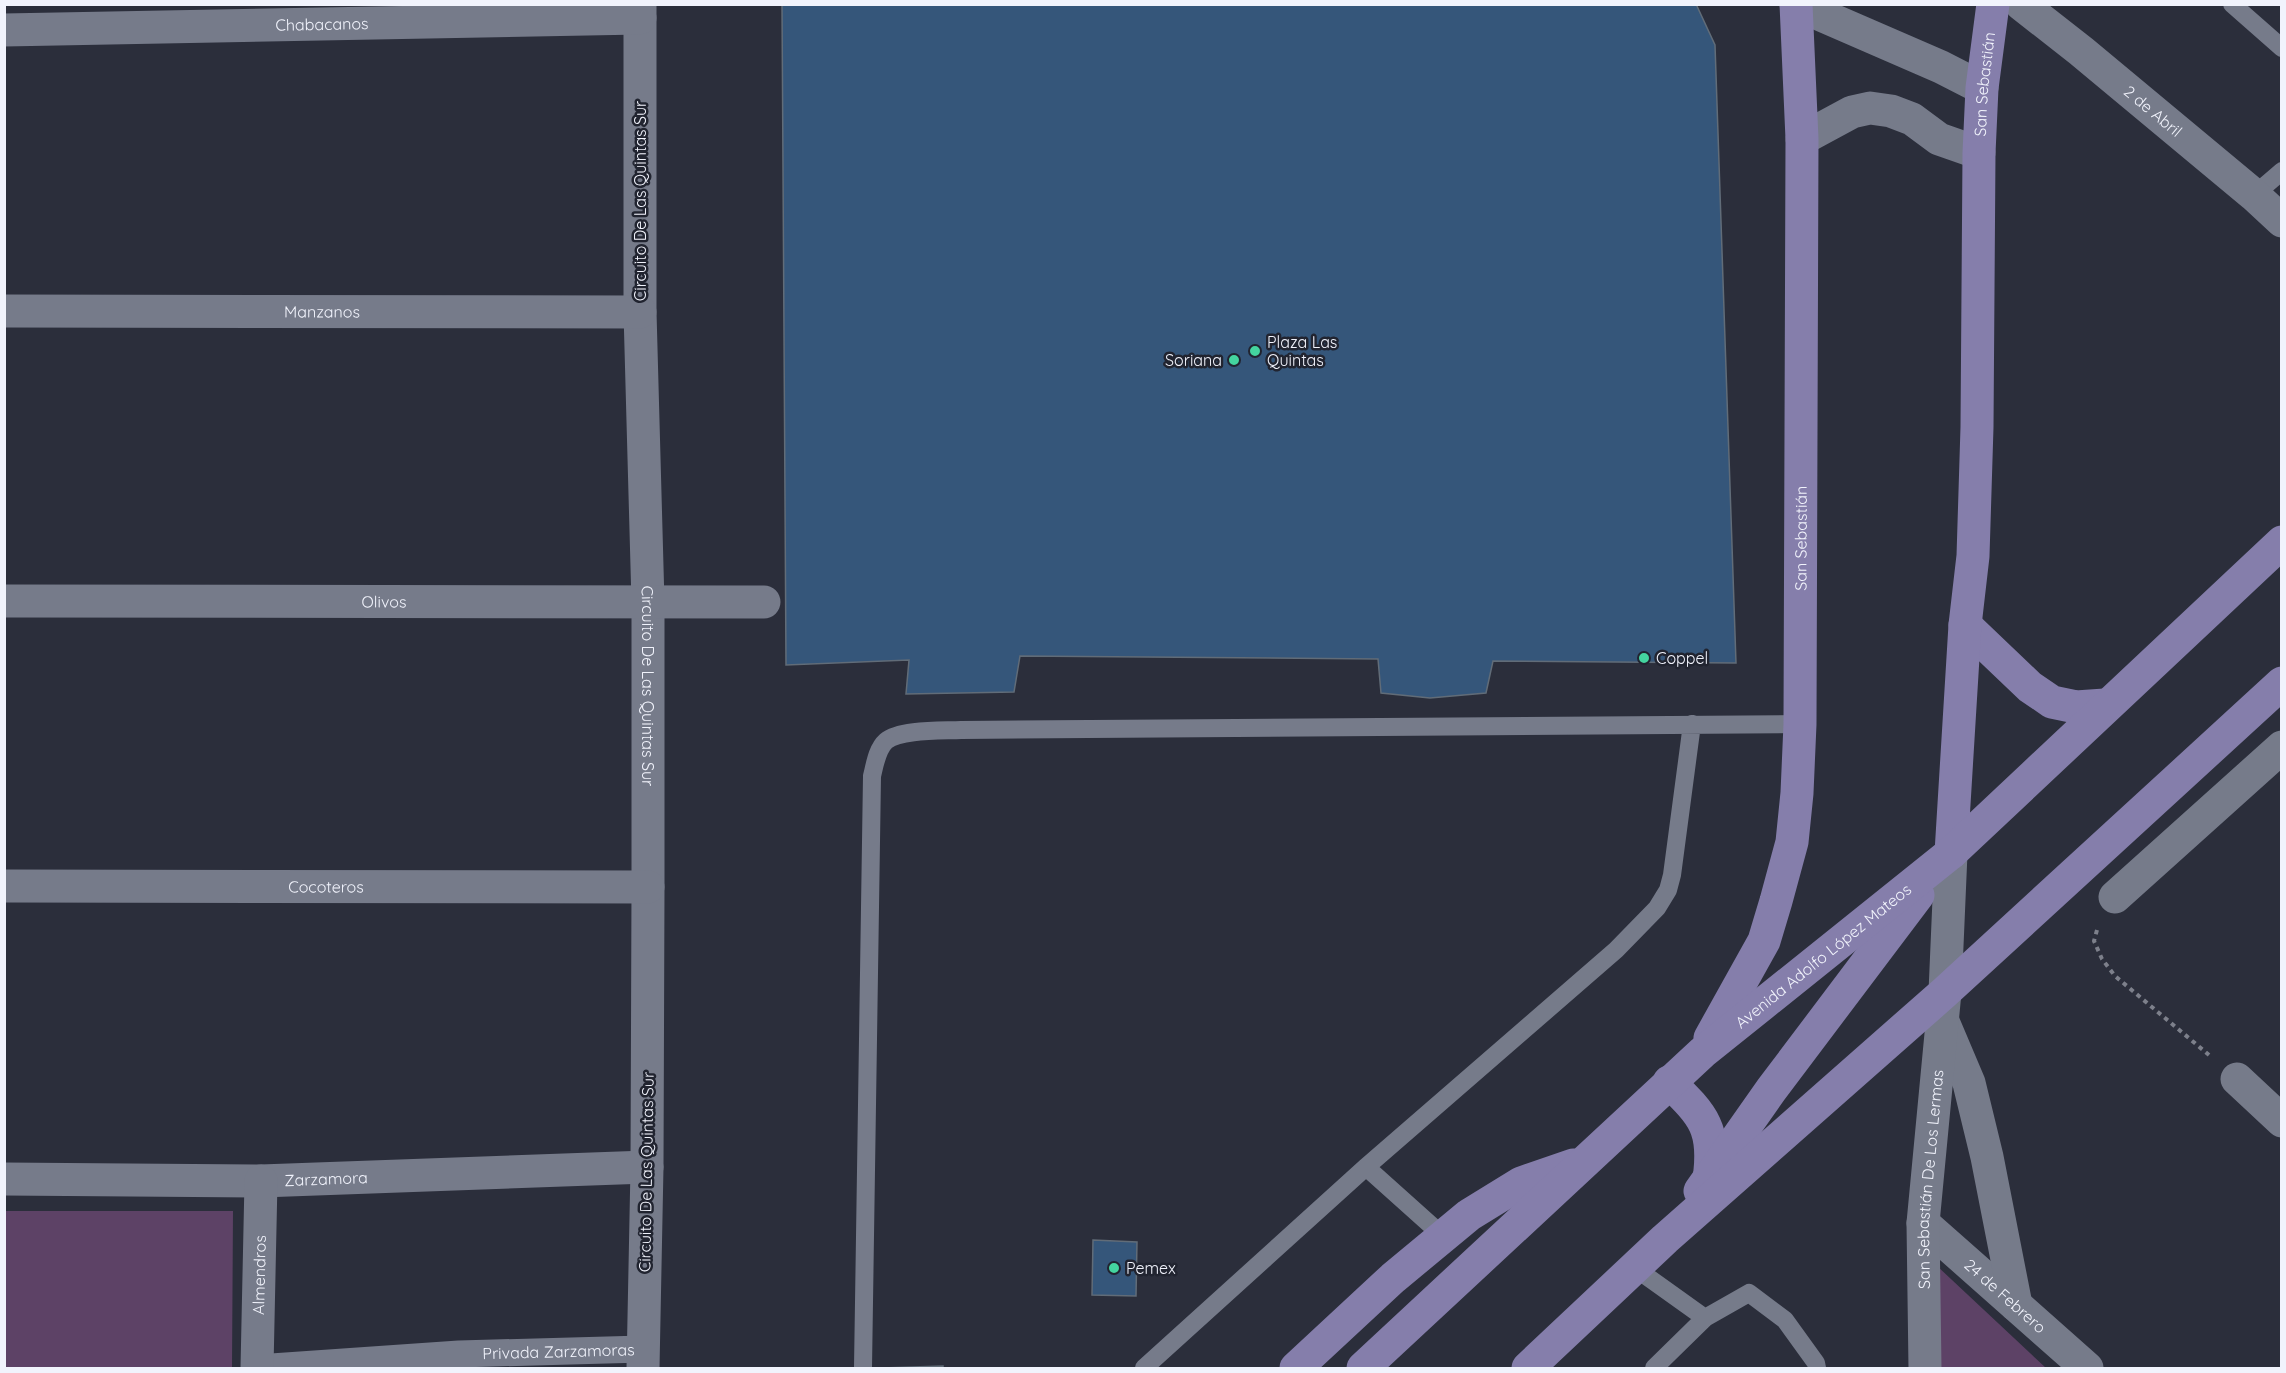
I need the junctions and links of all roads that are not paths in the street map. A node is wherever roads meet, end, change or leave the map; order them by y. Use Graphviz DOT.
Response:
graph roads {
  1 [pos="1796,4"];
  2 [pos="1993,4"];
  3 [pos="2232,4"];
  4 [pos="2041,10"];
  5 [pos="640,11"];
  6 [pos="4,30"];
  7 [pos="2282,48"];
  8 [pos="1982,88"];
  9 [pos="1802,139"];
  10 [pos="1979,153"];
  11 [pos="2282,171"];
  12 [pos="2254,195"];
  13 [pos="2282,221"];
  14 [pos="4,311"];
  15 [pos="640,312"];
  16 [pos="2282,542"];
  17 [pos="4,601"];
  18 [pos="764,602"];
  19 [pos="648,603"];
  20 [pos="1965,625"];
  21 [pos="2282,683"];
  22 [pos="2105,705"];
  23 [pos="1692,724"];
  24 [pos="1800,724"];
  25 [pos="2282,747"];
  26 [pos="1951,853"];
  27 [pos="4,886"];
  28 [pos="648,887"];
  29 [pos="2115,897"];
  30 [pos="1943,1006"];
  31 [pos="1703,1052"];
  32 [pos="2237,1079"];
  33 [pos="1669,1082"];
  34 [pos="2282,1121"];
  35 [pos="1586,1160"];
  36 [pos="647,1167"];
  37 [pos="1366,1167"];
  38 [pos="4,1179"];
  39 [pos="1709,1179"];
  40 [pos="261,1181"];
  41 [pos="1923,1223"];
  42 [pos="1443,1236"];
  43 [pos="1665,1239"];
  44 [pos="1635,1268"];
  45 [pos="2016,1305"];
  46 [pos="1705,1318"];
  47 [pos="1570,1330"];
  48 [pos="643,1359"];
  49 [pos="459,1361"];
  50 [pos="257,1368"];
  51 [pos="863,1368"];
  52 [pos="1144,1368"];
  53 [pos="1296,1368"];
  54 [pos="1364,1368"];
  55 [pos="1528,1368"];
  56 [pos="1546,1368"];
  57 [pos="1654,1368"];
  58 [pos="1817,1368"];
  59 [pos="1925,1368"];
  60 [pos="2086,1368"];
  1 -- 8 [label="street"];
  1 -- 9 [label="main road, San Sebastián"];
  2 -- 8 [label="main road, San Sebastián"];
  3 -- 7 [label="lane"];
  4 -- 12 [label="street, 2 de Abril"];
  5 -- 6 [label="street, Chabacanos"];
  5 -- 15 [label="street, Circuito De Las Quintas Sur"];
  8 -- 10 [label="main road, San Sebastián"];
  9 -- 10 [label="street"];
  9 -- 24 [label="main road, San Sebastián"];
  10 -- 20 [label="main road, San Sebastián"];
  11 -- 12 [label="lane"];
  12 -- 13 [label="street, 2 de Abril"];
  14 -- 15 [label="street, Manzanos"];
  15 -- 19 [label="street, Circuito De Las Quintas Sur"];
  16 -- 22 [label="main road, Avenida Adolfo López Mateos"];
  17 -- 19 [label="street, Olivos"];
  18 -- 19 [label="street, Olivos"];
  19 -- 28 [label="street, Circuito De Las Quintas Sur"];
  20 -- 22 [label="main road"];
  20 -- 26 [label="main road, San Sebastián"];
  21 -- 30 [label="main road"];
  22 -- 26 [label="main road, Avenida Adolfo López Mateos"];
  23 -- 24 [label="lane"];
  23 -- 37 [label="lane"];
  23 -- 51 [label="lane"];
  24 -- 31 [label="main road, San Sebastián"];
  25 -- 29 [label="street"];
  26 -- 30 [label="street, San Sebastián"];
  26 -- 31 [label="main road, Avenida Adolfo López Mateos"];
  26 -- 39 [label="main road"];
  27 -- 28 [label="street, Cocoteros"];
  28 -- 36 [label="street, Circuito De Las Quintas Sur"];
  30 -- 41 [label="street, San Sebastián De Los Lermas"];
  30 -- 43 [label="main road"];
  30 -- 45 [label="street"];
  31 -- 33 [label="main road, Avenida Adolfo López Mateos"];
  32 -- 34 [label="street"];
  33 -- 35 [label="main road, Avenida Adolfo López Mateos"];
  33 -- 39 [label="main road"];
  35 -- 42 [label="main road"];
  35 -- 54 [label="main road, Avenida Adolfo López Mateos"];
  36 -- 40 [label="street, Zarzamora"];
  36 -- 48 [label="street, Circuito De Las Quintas Sur"];
  37 -- 42 [label="lane"];
  37 -- 52 [label="lane"];
  38 -- 40 [label="street, Zarzamora"];
  39 -- 43 [label="main road"];
  40 -- 50 [label="street, Almendros"];
  41 -- 45 [label="street, 24 de Febrero"];
  41 -- 59 [label="street, San Sebastián De Los Lermas"];
  42 -- 53 [label="main road"];
  43 -- 44 [label="main road"];
  44 -- 46 [label="lane"];
  44 -- 47 [label="main road"];
  45 -- 60 [label="street, 24 de Febrero"];
  46 -- 57 [label="lane"];
  46 -- 58 [label="lane"];
  47 -- 55 [label="main road"];
  47 -- 56 [label="main road"];
  48 -- 49 [label="street, Privada Zarzamoras"];
  49 -- 50 [label="street, Privada Zarzamoras"];
}
